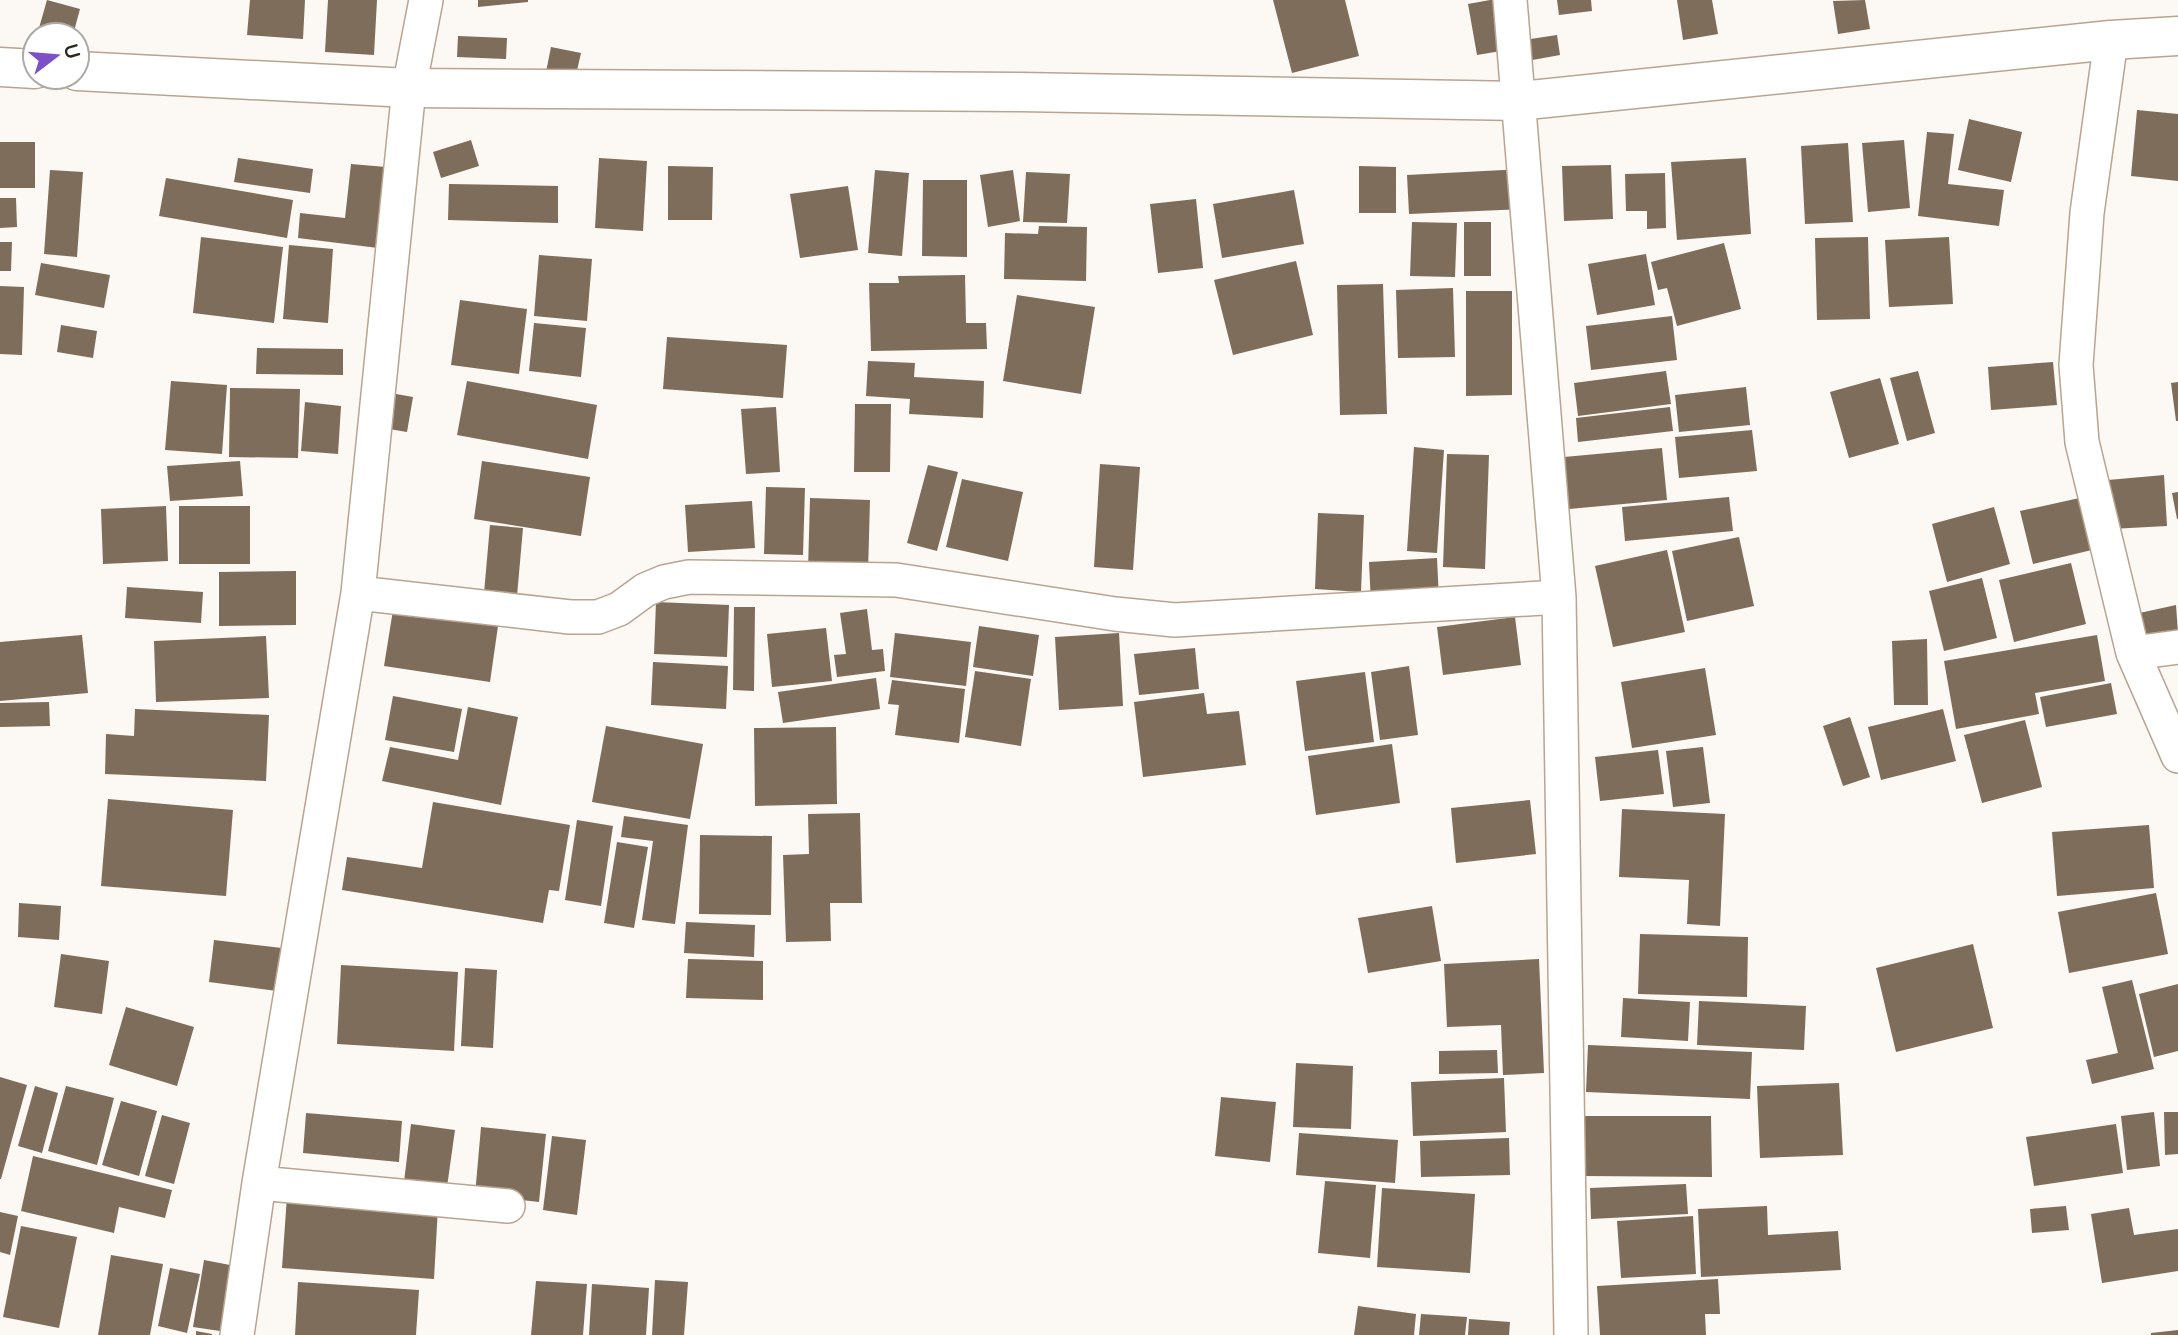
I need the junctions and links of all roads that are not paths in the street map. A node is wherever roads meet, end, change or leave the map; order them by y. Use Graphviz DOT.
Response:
graph roads {
  1 [pos="426,0"];
  2 [pos="1510,0"];
  3 [pos="2178,36"];
  4 [pos="2111,40"];
  5 [pos="0,67"];
  6 [pos="21,68"];
  7 [pos="91,72"];
  8 [pos="409,88"];
  9 [pos="1519,101"];
  10 [pos="358,593"];
  11 [pos="1559,597"];
  12 [pos="2178,647"];
  13 [pos="2133,653"];
  14 [pos="2178,756"];
  15 [pos="259,1184"];
  16 [pos="508,1206"];
  17 [pos="237,1335"];
  18 [pos="1571,1335"];
  1 -- 8 [label="street"];
  2 -- 9 [label="street"];
  3 -- 4 [label="street"];
  4 -- 9 [label="street"];
  4 -- 13 [label="street"];
  5 -- 6 [label="street"];
  7 -- 8 [label="street"];
  8 -- 9 [label="street"];
  8 -- 10 [label="street"];
  9 -- 11 [label="street"];
  10 -- 11 [label="street"];
  10 -- 15 [label="street"];
  11 -- 18 [label="street"];
  12 -- 13 [label="street"];
  13 -- 14 [label="street"];
  15 -- 16 [label="street"];
  15 -- 17 [label="street"];
}
